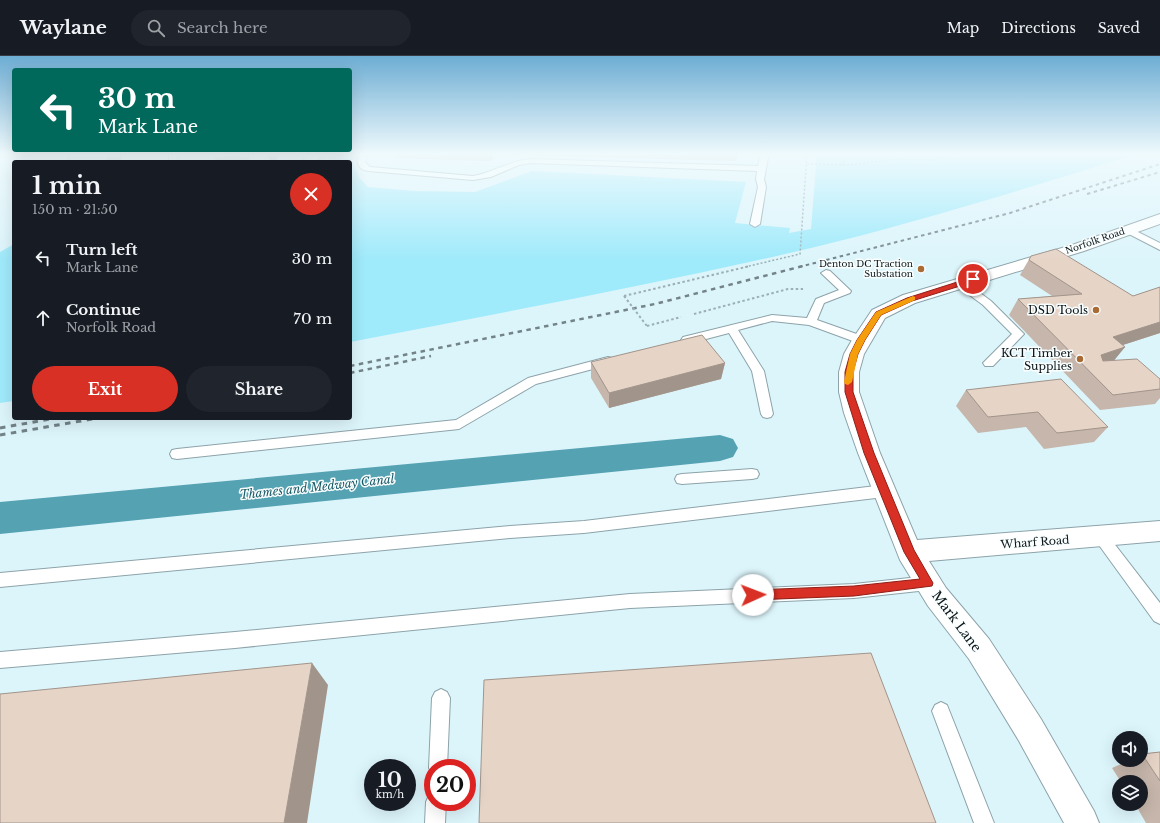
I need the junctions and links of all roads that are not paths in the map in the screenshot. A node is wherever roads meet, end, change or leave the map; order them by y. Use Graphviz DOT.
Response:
graph roads {
  1 [pos="761,189"];
  2 [pos="1160,218"];
  3 [pos="755,224"];
  4 [pos="1128,230"];
  5 [pos="1160,247"];
  6 [pos="826,273"];
  7 [pos="960,283"];
  8 [pos="811,322"];
  9 [pos="732,329"];
  10 [pos="861,340"];
  11 [pos="678,343"];
  12 [pos="617,359"];
  13 [pos="990,363"];
  14 [pos="767,414"];
  15 [pos="177,454"];
  16 [pos="752,474"];
  17 [pos="682,479"];
  18 [pos="884,491"];
  19 [pos="1160,531"];
  20 [pos="1101,537"];
  21 [pos="909,552"];
  22 [pos="0,580"];
  23 [pos="928,583"];
  24 [pos="1160,616"];
  25 [pos="0,660"];
  26 [pos="441,698"];
  27 [pos="941,710"];
  28 [pos="438,759"];
  29 [pos="436,811"];
  30 [pos="435,823"];
  31 [pos="984,823"];
  32 [pos="1082,823"];
  1 -- 3 [label="lane"];
  2 -- 4 [label="street, Norfolk Road"];
  4 -- 5 [label="lane"];
  4 -- 7 [label="street, Norfolk Road"];
  6 -- 8 [label="lane"];
  7 -- 10 [label="street, Norfolk Road"];
  7 -- 13 [label="lane"];
  8 -- 9 [label="lane"];
  8 -- 10 [label="lane"];
  9 -- 11 [label="lane"];
  9 -- 14 [label="lane"];
  10 -- 18 [label="street, Mark Lane"];
  12 -- 15 [label="lane"];
  16 -- 17 [label="lane"];
  18 -- 21 [label="street, Mark Lane"];
  18 -- 22 [label="lane"];
  19 -- 20 [label="street, Wharf Road"];
  20 -- 21 [label="street, Wharf Road"];
  20 -- 24 [label="lane"];
  21 -- 23 [label="street, Mark Lane"];
  23 -- 25 [label="lane"];
  23 -- 32 [label="street, Mark Lane"];
  26 -- 28 [label="lane"];
  27 -- 31 [label="lane"];
  29 -- 30 [label="lane"];
}
